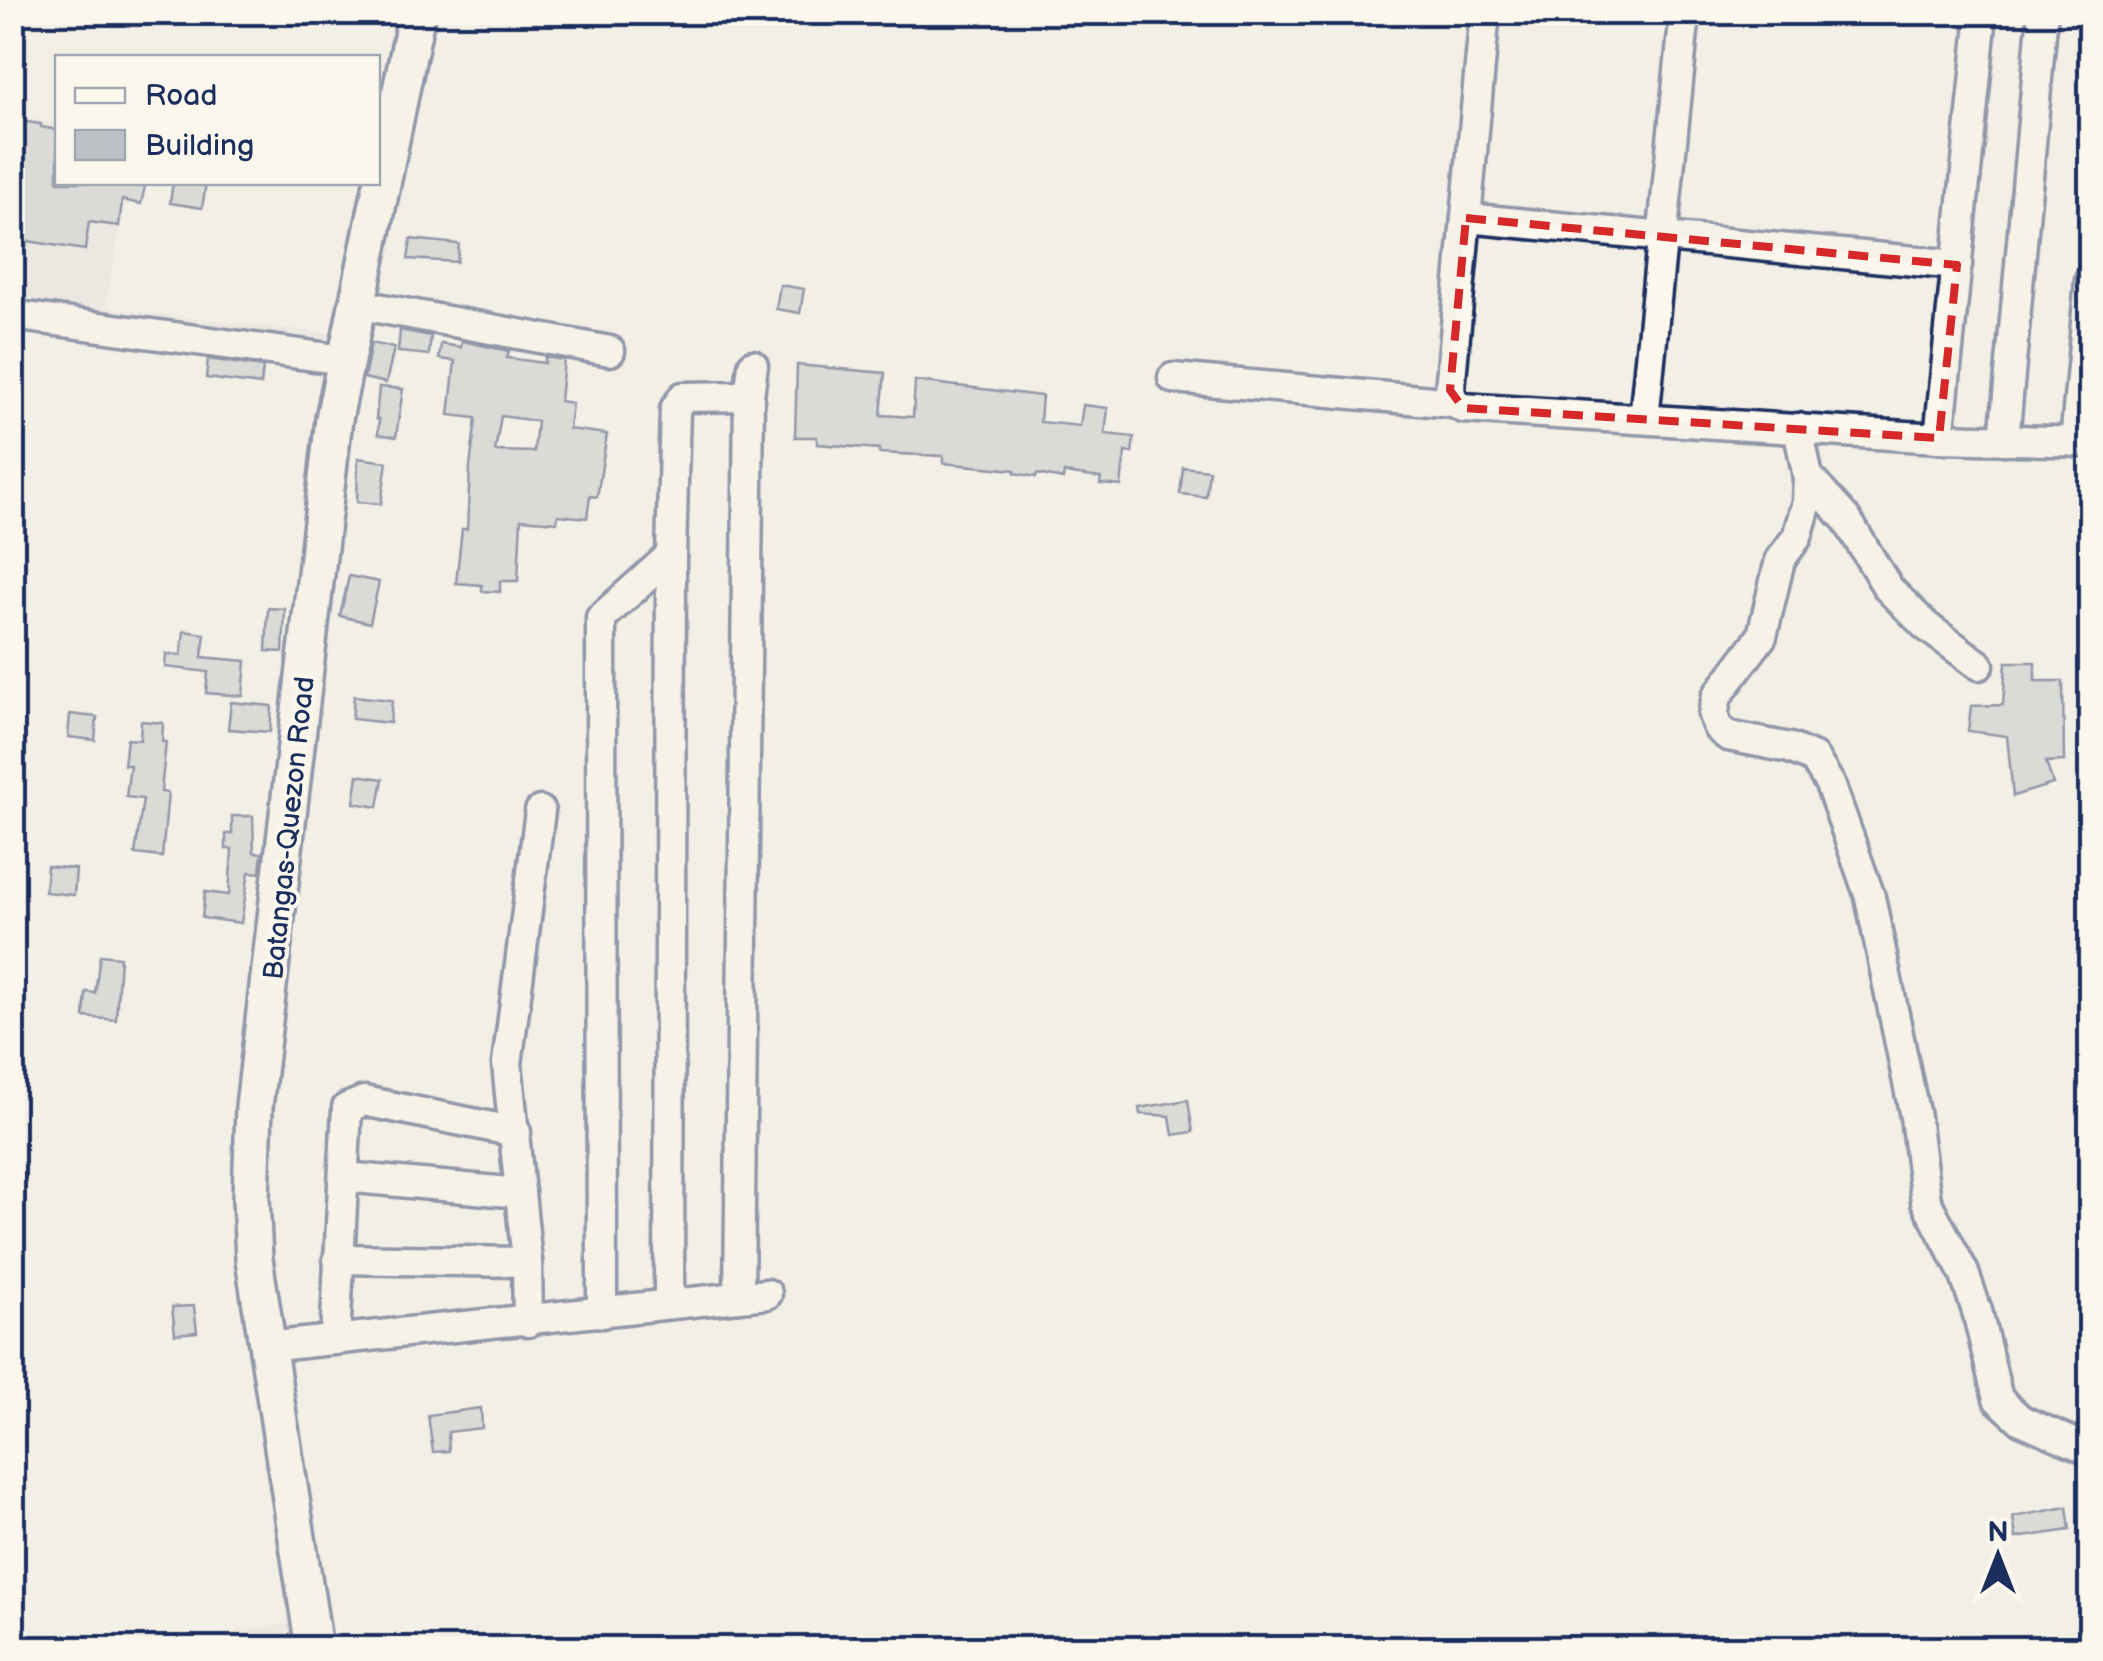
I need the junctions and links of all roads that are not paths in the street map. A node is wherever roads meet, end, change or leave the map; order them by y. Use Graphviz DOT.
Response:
graph roads {
  1 [pos="417,12"];
  2 [pos="1486,12"];
  3 [pos="1685,12"];
  4 [pos="1969,12"];
  5 [pos="2043,12"];
  6 [pos="1982,13"];
  7 [pos="1466,218"];
  8 [pos="1662,237"];
  9 [pos="1957,265"];
  10 [pos="2090,280"];
  11 [pos="356,304"];
  12 [pos="12,314"];
  13 [pos="610,351"];
  14 [pos="344,360"];
  15 [pos="753,365"];
  16 [pos="1174,378"];
  17 [pos="749,396"];
  18 [pos="1454,403"];
  19 [pos="1644,419"];
  20 [pos="1798,428"];
  21 [pos="1939,438"];
  22 [pos="2004,440"];
  23 [pos="2083,442"];
  24 [pos="1808,476"];
  25 [pos="671,555"];
  26 [pos="1979,665"];
  27 [pos="540,812"];
  28 [pos="516,1132"];
  29 [pos="344,1177"];
  30 [pos="520,1193"];
  31 [pos="338,1259"];
  32 [pos="527,1262"];
  33 [pos="669,1303"];
  34 [pos="602,1313"];
  35 [pos="528,1322"];
  36 [pos="335,1340"];
  37 [pos="266,1347"];
  38 [pos="2090,1450"];
  39 [pos="314,1648"];
  1 -- 11 [label="main road, Batangas-Quezon Road"];
  2 -- 7 [label="street"];
  3 -- 8 [label="street"];
  4 -- 6 [label="street"];
  5 -- 22 [label="street"];
  6 -- 9 [label="street"];
  7 -- 8 [label="street"];
  7 -- 18 [label="street"];
  8 -- 9 [label="street"];
  8 -- 19 [label="street"];
  9 -- 21 [label="street"];
  10 -- 23 [label="street"];
  11 -- 13 [label="street"];
  11 -- 14 [label="main road, Batangas-Quezon Road"];
  12 -- 14 [label="street"];
  14 -- 37 [label="main road, Batangas-Quezon Road"];
  15 -- 17 [label="street"];
  16 -- 18 [label="street"];
  17 -- 25 [label="street"];
  17 -- 33 [label="street"];
  18 -- 19 [label="street"];
  19 -- 20 [label="street"];
  20 -- 21 [label="street"];
  20 -- 24 [label="street"];
  21 -- 22 [label="street"];
  22 -- 23 [label="street"];
  24 -- 26 [label="street"];
  24 -- 38 [label="street"];
  25 -- 33 [label="street"];
  25 -- 34 [label="street"];
  27 -- 28 [label="street"];
  28 -- 29 [label="street"];
  28 -- 30 [label="street"];
  29 -- 30 [label="street"];
  29 -- 31 [label="street"];
  30 -- 32 [label="street"];
  31 -- 32 [label="street"];
  31 -- 36 [label="street"];
  32 -- 35 [label="street"];
  33 -- 34 [label="street"];
  34 -- 35 [label="street"];
  35 -- 36 [label="street"];
  36 -- 37 [label="street"];
  37 -- 39 [label="main road, Batangas-Quezon Road"];
}
